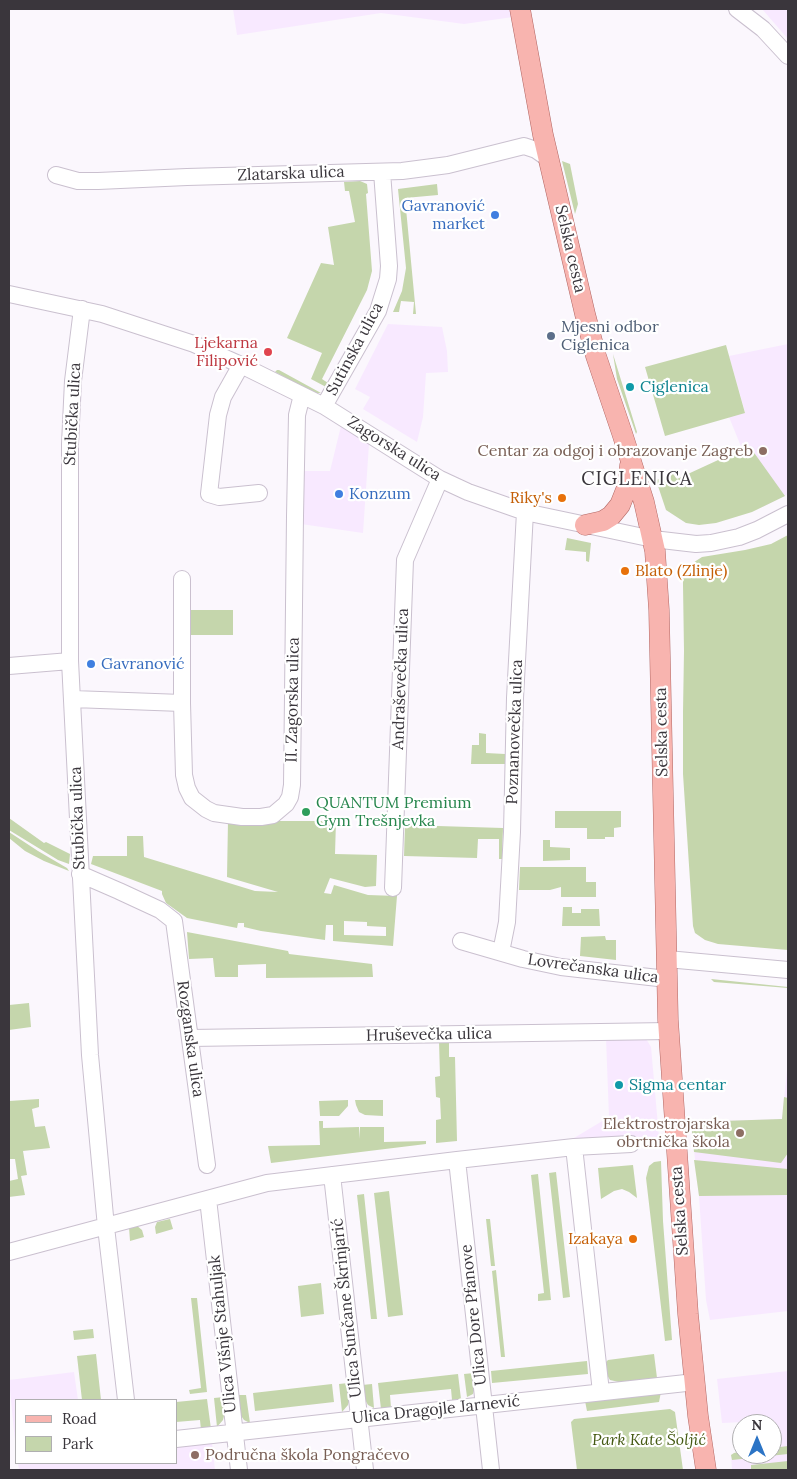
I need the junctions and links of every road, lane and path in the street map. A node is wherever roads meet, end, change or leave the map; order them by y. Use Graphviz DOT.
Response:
graph roads {
  1 [pos="520,9"];
  2 [pos="737,9"];
  3 [pos="788,56"];
  4 [pos="542,126"];
  5 [pos="524,146"];
  6 [pos="549,159"];
  7 [pos="382,172"];
  8 [pos="56,175"];
  9 [pos="9,294"];
  10 [pos="82,309"];
  11 [pos="241,365"];
  12 [pos="302,395"];
  13 [pos="324,406"];
  14 [pos="630,456"];
  15 [pos="440,479"];
  16 [pos="259,493"];
  17 [pos="526,512"];
  18 [pos="788,514"];
  19 [pos="585,525"];
  20 [pos="653,538"];
  21 [pos="182,579"];
  22 [pos="70,662"];
  23 [pos="9,666"];
  24 [pos="73,700"];
  25 [pos="182,703"];
  26 [pos="80,874"];
  27 [pos="393,888"];
  28 [pos="461,941"];
  29 [pos="500,952"];
  30 [pos="667,959"];
  31 [pos="788,970"];
  32 [pos="667,979"];
  33 [pos="669,1031"];
  34 [pos="190,1038"];
  35 [pos="631,1144"];
  36 [pos="574,1147"];
  37 [pos="457,1160"];
  38 [pos="207,1165"];
  39 [pos="332,1175"];
  40 [pos="208,1199"];
  41 [pos="106,1227"];
  42 [pos="9,1252"];
  43 [pos="695,1382"];
  44 [pos="601,1392"];
  45 [pos="126,1399"];
  46 [pos="484,1405"];
  47 [pos="359,1419"];
  48 [pos="235,1433"];
  49 [pos="178,1439"];
  50 [pos="239,1470"];
  51 [pos="365,1470"];
  52 [pos="491,1470"];
  53 [pos="706,1470"];
  1 -- 4 [label="main road, Selska cesta"];
  2 -- 3 [label="street"];
  4 -- 5 [label="street"];
  4 -- 6 [label="main road, Selska cesta"];
  5 -- 6 [label="street"];
  5 -- 7 [label="street, Zlatarska ulica"];
  6 -- 14 [label="main road, Selska cesta"];
  7 -- 8 [label="street, Zlatarska ulica"];
  7 -- 13 [label="street, Sutinska ulica"];
  9 -- 10 [label="street, Zagorska ulica"];
  10 -- 11 [label="street, Zagorska ulica"];
  10 -- 22 [label="street, Stubička ulica"];
  11 -- 12 [label="street, Zagorska ulica"];
  11 -- 16 [label="street"];
  12 -- 13 [label="street, Zagorska ulica"];
  12 -- 25 [label="street, II. Zagorska ulica"];
  13 -- 15 [label="street, Zagorska ulica"];
  14 -- 19 [label="main road"];
  14 -- 20 [label="main road, Selska cesta"];
  15 -- 17 [label="street, Zagorska ulica"];
  15 -- 27 [label="street, Andraševečka ulica"];
  17 -- 19 [label="street, Zagorska ulica"];
  17 -- 29 [label="street, Poznanovečka ulica"];
  18 -- 20 [label="street, Zagorska ulica"];
  19 -- 20 [label="street, Zagorska ulica"];
  20 -- 30 [label="main road, Selska cesta"];
  21 -- 25 [label="street, II. Zagorska ulica"];
  22 -- 23 [label="street"];
  22 -- 24 [label="street, Stubička ulica"];
  24 -- 25 [label="street"];
  24 -- 26 [label="street, Stubička ulica"];
  26 -- 34 [label="street, Rozganska ulica"];
  26 -- 41 [label="street, Stubička ulica"];
  28 -- 29 [label="street, Lovrečanska ulica"];
  29 -- 32 [label="street, Lovrečanska ulica"];
  30 -- 31 [label="street"];
  30 -- 32 [label="main road, Selska cesta"];
  32 -- 33 [label="main road, Selska cesta"];
  33 -- 34 [label="street, Hruševečka ulica"];
  33 -- 43 [label="main road, Selska cesta"];
  34 -- 38 [label="street, Rozganska ulica"];
  35 -- 36 [label="street"];
  36 -- 37 [label="street"];
  36 -- 44 [label="street"];
  37 -- 39 [label="street"];
  37 -- 46 [label="street, Ulica Dore Pfanove"];
  39 -- 40 [label="street"];
  39 -- 47 [label="street, Ulica Sunčane Škrinjarić"];
  40 -- 41 [label="street"];
  40 -- 48 [label="street, Ulica Višnje Stahuljak"];
  41 -- 42 [label="street"];
  41 -- 45 [label="street, Stubička ulica"];
  43 -- 44 [label="street, Ulica Dragojle Jarnević"];
  43 -- 53 [label="main road, Selska cesta"];
  44 -- 46 [label="street, Ulica Dragojle Jarnević"];
  46 -- 47 [label="street, Ulica Dragojle Jarnević"];
  46 -- 52 [label="street, Ulica Dore Pfanove"];
  47 -- 48 [label="street, Ulica Dragojle Jarnević"];
  47 -- 51 [label="street, Ulica Sunčane Škrinjarić"];
  48 -- 49 [label="street, Ulica Dragojle Jarnević"];
  48 -- 50 [label="street, Ulica Višnje Stahuljak"];
}
